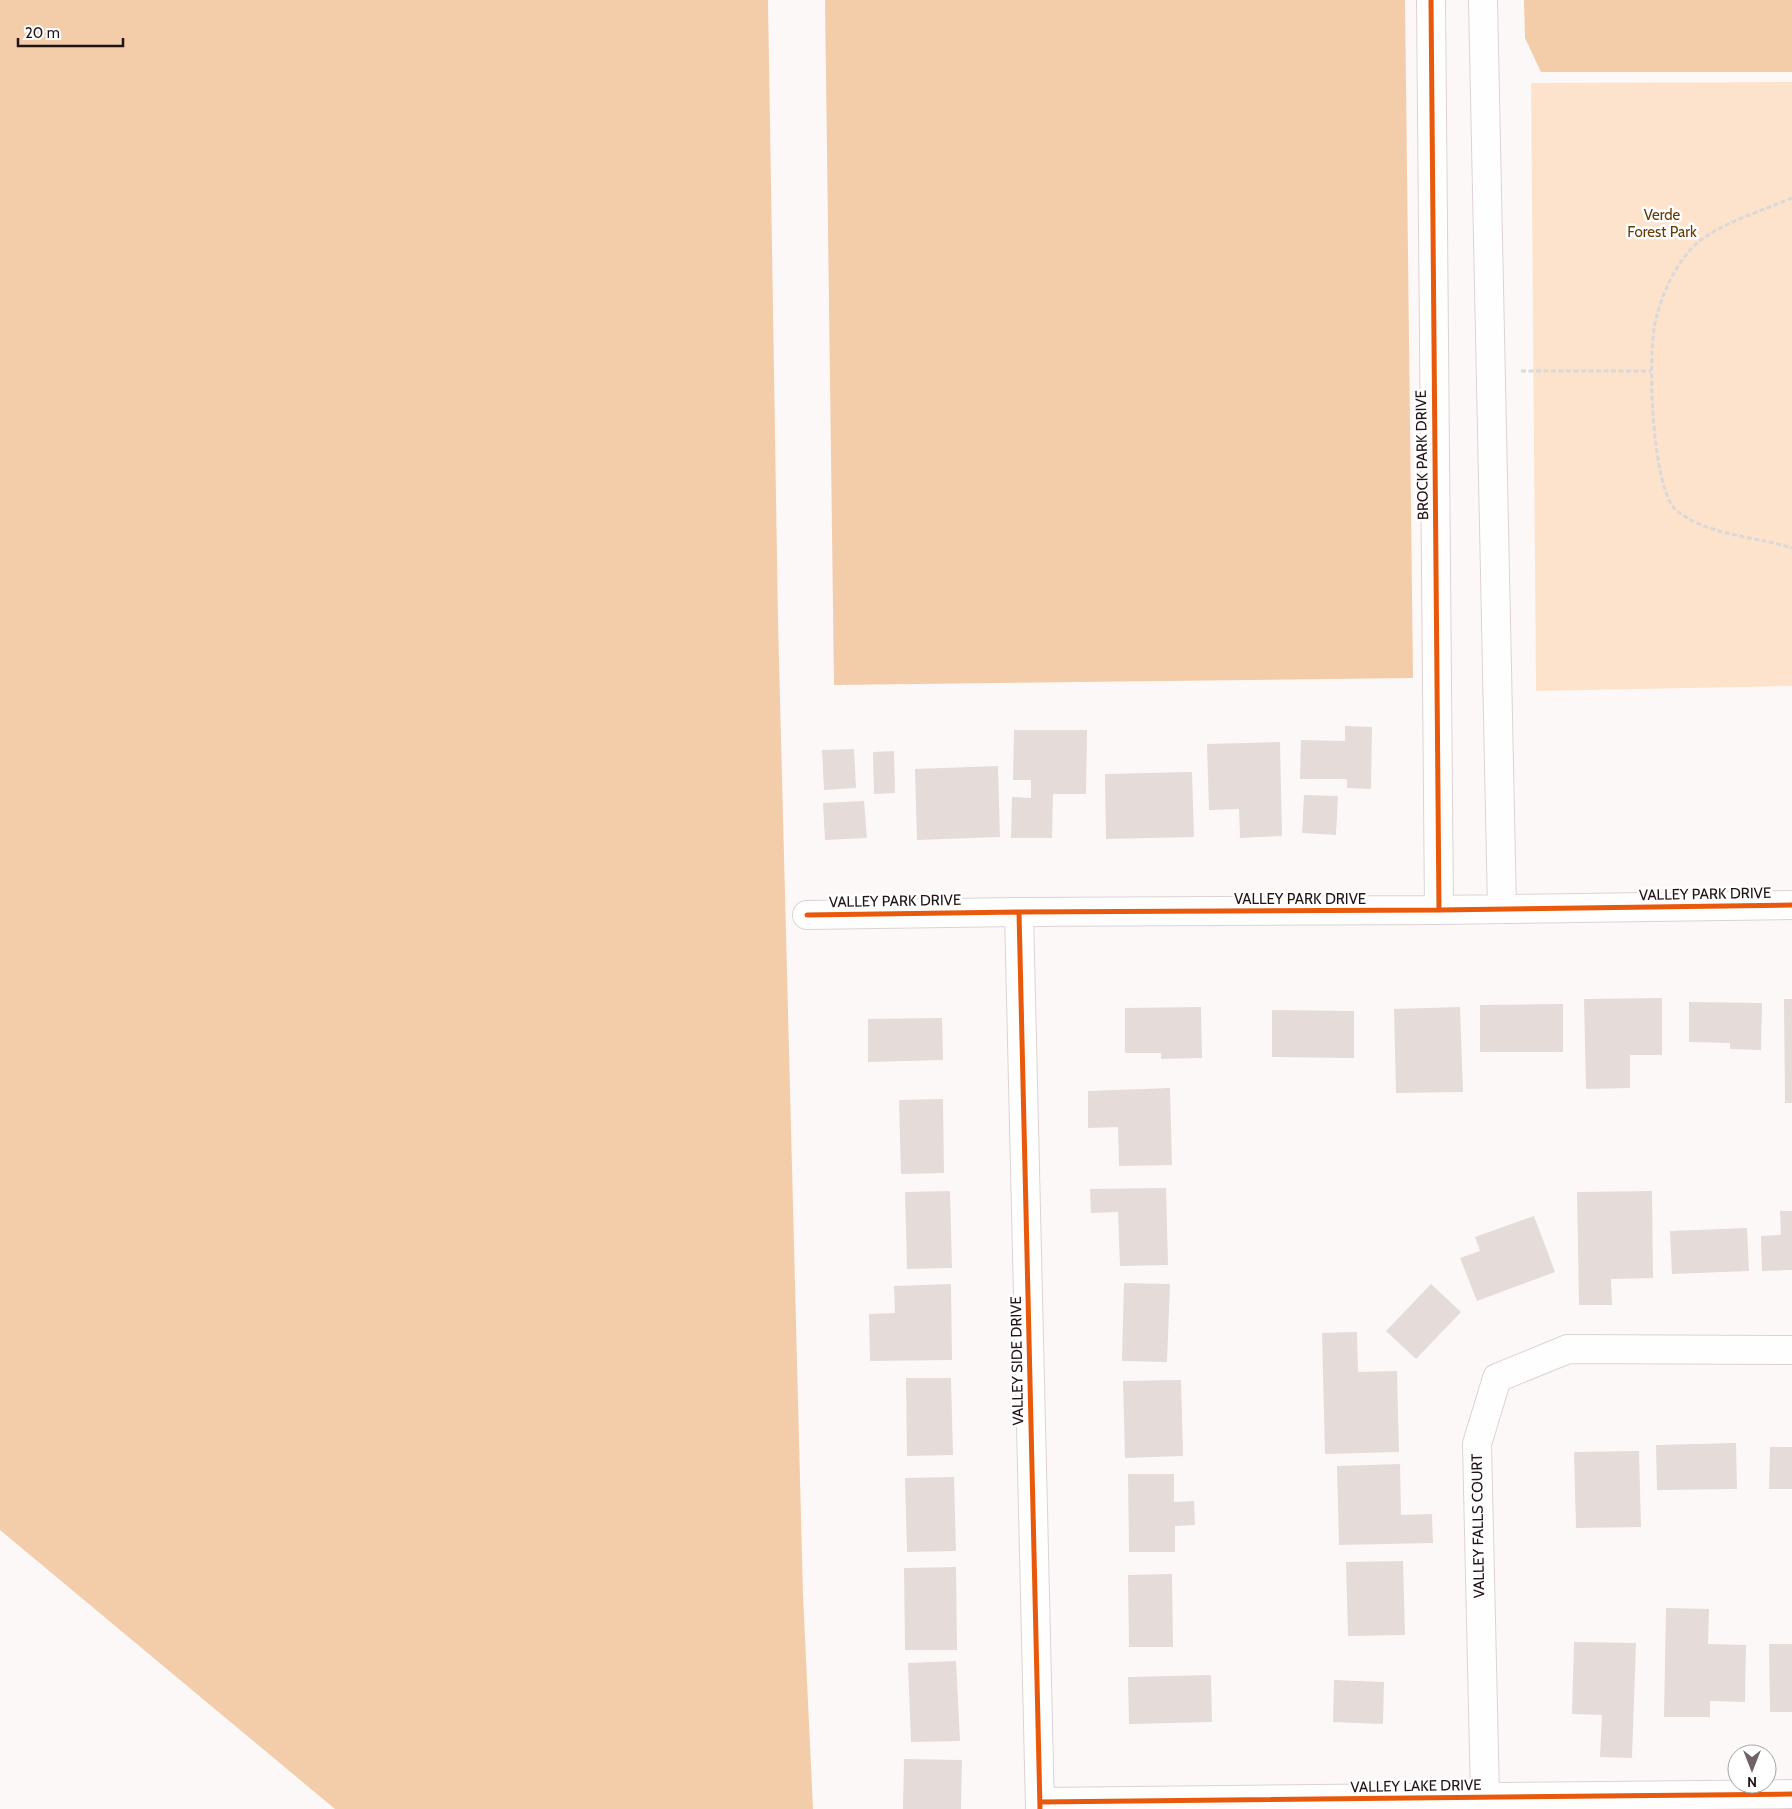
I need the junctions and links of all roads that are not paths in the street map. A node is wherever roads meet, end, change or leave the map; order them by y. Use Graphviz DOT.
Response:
graph roads {
  1 [pos="1431,0"];
  2 [pos="1483,0"];
  3 [pos="1792,905"];
  4 [pos="1502,909"];
  5 [pos="1439,910"];
  6 [pos="1019,912"];
  7 [pos="807,915"];
  8 [pos="1792,1350"];
  9 [pos="1792,1794"];
  10 [pos="1485,1797"];
  11 [pos="1040,1806"];
  1 -- 5 [label="street, BROCK PARK DRIVE"];
  2 -- 4 [label="street"];
  3 -- 4 [label="street, VALLEY PARK DRIVE"];
  4 -- 5 [label="street, VALLEY PARK DRIVE"];
  5 -- 6 [label="street, VALLEY PARK DRIVE"];
  6 -- 7 [label="street, VALLEY PARK DRIVE"];
  6 -- 11 [label="street, VALLEY SIDE DRIVE"];
  8 -- 10 [label="street, VALLEY FALLS COURT"];
  9 -- 10 [label="street, VALLEY LAKE DRIVE"];
  10 -- 11 [label="street, VALLEY LAKE DRIVE"];
}
